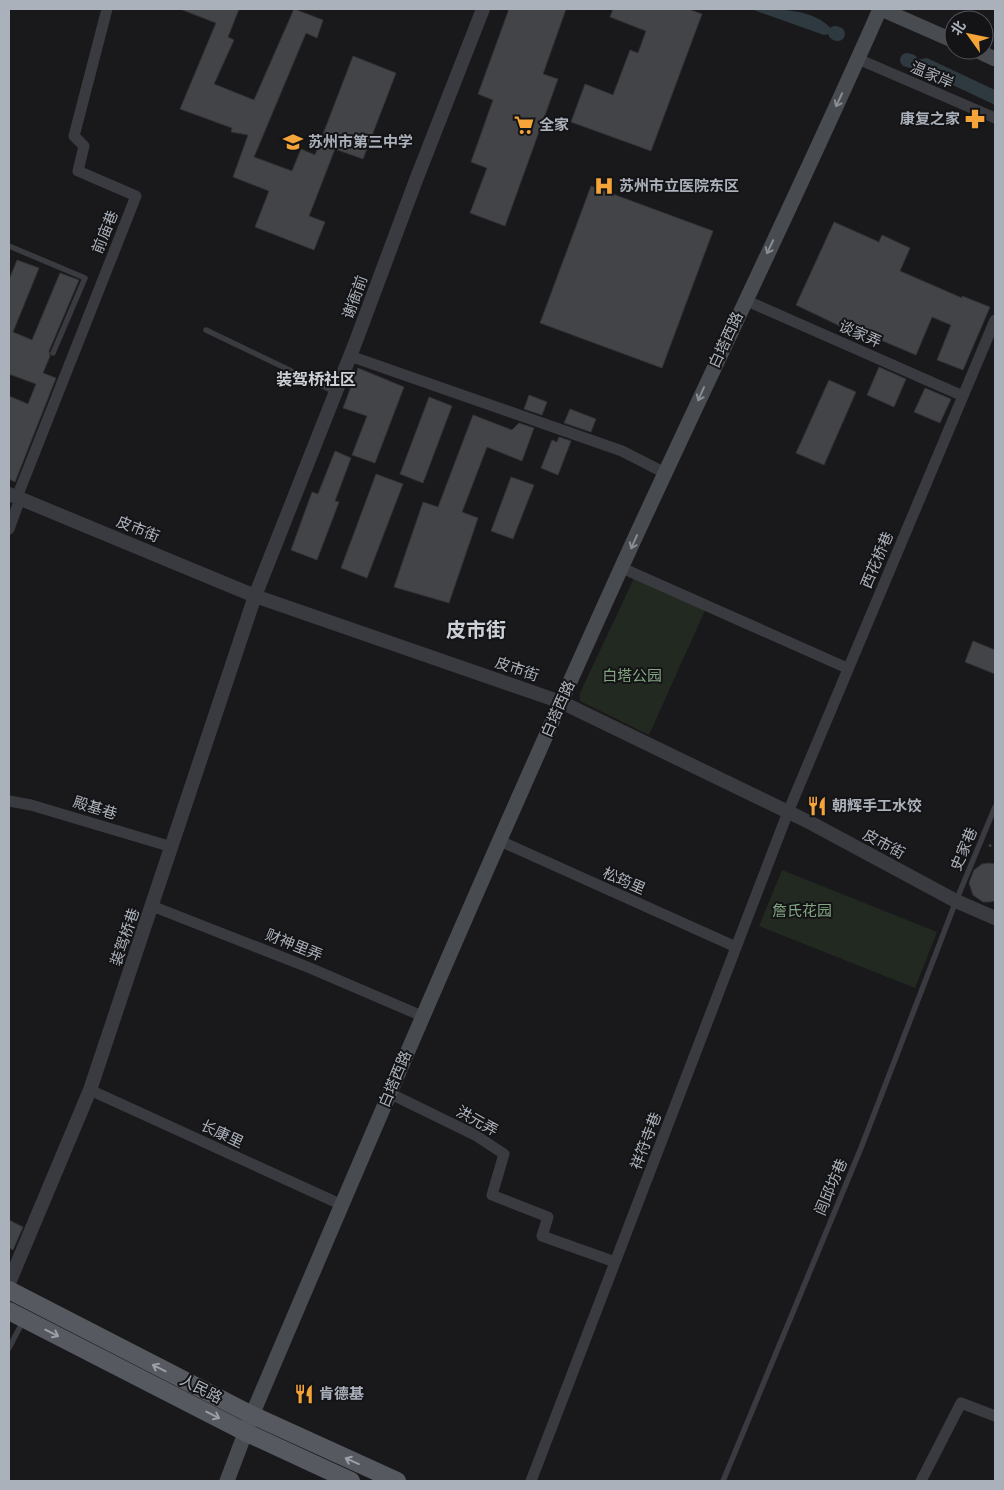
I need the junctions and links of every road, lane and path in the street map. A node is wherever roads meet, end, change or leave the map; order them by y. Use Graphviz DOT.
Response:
graph roads {
  1 [pos="106,9"];
  2 [pos="484,9"];
  3 [pos="881,9"];
  4 [pos="944,36"];
  5 [pos="858,59"];
  6 [pos="995,118"];
  7 [pos="9,246"];
  8 [pos="745,300"];
  9 [pos="995,320"];
  10 [pos="206,330"];
  11 [pos="53,353"];
  12 [pos="350,356"];
  13 [pos="335,392"];
  14 [pos="963,396"];
  15 [pos="665,473"];
  16 [pos="15,497"];
  17 [pos="9,529"];
  18 [pos="622,568"];
  19 [pos="255,596"];
  20 [pos="848,668"];
  21 [pos="561,702"];
  22 [pos="9,801"];
  23 [pos="995,807"];
  24 [pos="788,812"];
  25 [pos="500,841"];
  26 [pos="172,847"];
  27 [pos="956,901"];
  28 [pos="152,906"];
  29 [pos="995,918"];
  30 [pos="736,948"];
  31 [pos="422,1016"];
  32 [pos="90,1090"];
  33 [pos="389,1093"];
  34 [pos="342,1205"];
  35 [pos="615,1262"];
  36 [pos="9,1283"];
  37 [pos="9,1290"];
  38 [pos="15,1317"];
  39 [pos="9,1348"];
  40 [pos="995,1416"];
  41 [pos="248,1424"];
  42 [pos="227,1481"];
  43 [pos="351,1481"];
  44 [pos="397,1481"];
  45 [pos="531,1481"];
  46 [pos="723,1481"];
  47 [pos="921,1481"];
  1 -- 16 [label="street, 前庙巷"];
  2 -- 12 [label="street, 谢衙前"];
  3 -- 4 [label="main road"];
  3 -- 5 [label="main road, 白塔西路"];
  5 -- 6 [label="street, 温家岸"];
  5 -- 8 [label="main road, 白塔西路, one-way"];
  7 -- 11 [label="lane"];
  8 -- 14 [label="street, 谈家弄"];
  8 -- 15 [label="main road, 白塔西路, one-way"];
  9 -- 14 [label="street, 西花桥巷"];
  10 -- 13 [label="lane"];
  12 -- 13 [label="street, 谢衙前"];
  12 -- 15 [label="street"];
  13 -- 19 [label="street, 谢衙前"];
  14 -- 20 [label="street, 西花桥巷"];
  15 -- 18 [label="main road, 白塔西路, one-way"];
  16 -- 17 [label="street"];
  16 -- 19 [label="street, 皮市街"];
  18 -- 20 [label="street"];
  18 -- 21 [label="main road, 白塔西路"];
  19 -- 21 [label="street, 皮市街"];
  19 -- 26 [label="street, 装驾桥巷"];
  20 -- 24 [label="street, 西花桥巷"];
  21 -- 24 [label="street, 皮市街"];
  21 -- 25 [label="main road, 白塔西路"];
  22 -- 26 [label="street, 殿基巷"];
  23 -- 27 [label="lane, 史家巷"];
  24 -- 27 [label="street, 皮市街"];
  24 -- 30 [label="street, 祥符寺巷"];
  25 -- 30 [label="street, 松筠里"];
  25 -- 31 [label="main road, 白塔西路"];
  26 -- 28 [label="street, 装驾桥巷"];
  27 -- 29 [label="street, 皮市街"];
  27 -- 46 [label="lane, 闾邱坊巷"];
  28 -- 31 [label="street, 财神里弄"];
  28 -- 32 [label="street, 装驾桥巷"];
  30 -- 35 [label="street, 祥符寺巷"];
  31 -- 33 [label="main road, 白塔西路"];
  32 -- 34 [label="street, 长康里"];
  32 -- 36 [label="street, 装驾桥巷"];
  33 -- 34 [label="main road, 白塔西路"];
  33 -- 35 [label="street, 洪元弄"];
  34 -- 41 [label="main road, 白塔西路"];
  35 -- 45 [label="street, 祥符寺巷"];
  41 -- 37 [label="main road, 人民路, one-way"];
  38 -- 39 [label="lane"];
  38 -- 41 [label="main road, 人民路, one-way"];
  40 -- 47 [label="street"];
  41 -- 42 [label="main road, 白塔西路"];
  41 -- 43 [label="main road, 人民路"];
  44 -- 41 [label="main road, 人民路, one-way"];
}
